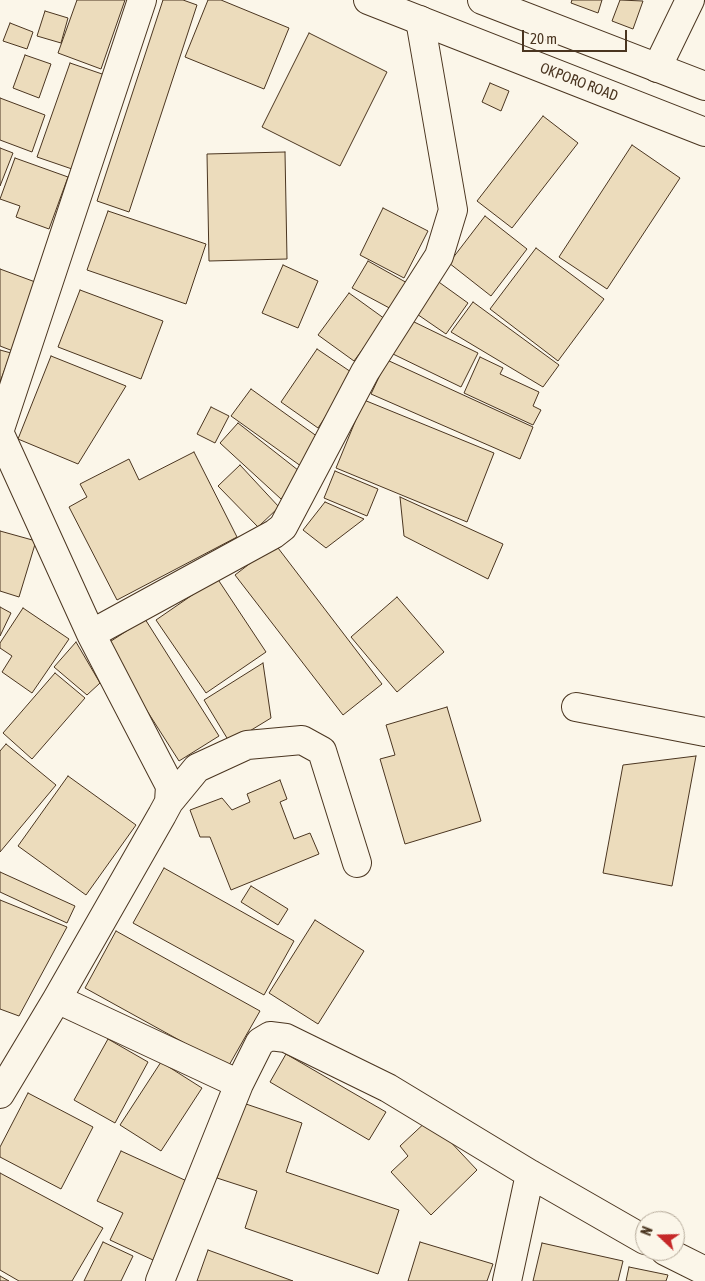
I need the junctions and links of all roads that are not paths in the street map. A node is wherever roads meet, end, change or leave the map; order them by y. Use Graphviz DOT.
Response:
graph roads {
  1 [pos="142,0"];
  2 [pos="368,0"];
  3 [pos="482,0"];
  4 [pos="690,0"];
  5 [pos="420,20"];
  6 [pos="657,68"];
  7 [pos="705,86"];
  8 [pos="705,132"];
  9 [pos="0,429"];
  10 [pos="0,434"];
  11 [pos="91,634"];
  12 [pos="576,707"];
  13 [pos="705,732"];
  14 [pos="169,802"];
  15 [pos="357,863"];
  16 [pos="57,999"];
  17 [pos="239,1084"];
  18 [pos="0,1094"];
  19 [pos="530,1174"];
  20 [pos="635,1234"];
  21 [pos="685,1261"];
  22 [pos="705,1271"];
  23 [pos="160,1281"];
  24 [pos="507,1281"];
  1 -- 9 [label="street"];
  2 -- 5 [label="street, OKPORO ROAD"];
  3 -- 6 [label="street"];
  4 -- 6 [label="street"];
  5 -- 8 [label="street, OKPORO ROAD"];
  5 -- 11 [label="street"];
  6 -- 7 [label="street"];
  10 -- 11 [label="street"];
  11 -- 14 [label="street"];
  12 -- 13 [label="street"];
  14 -- 15 [label="street"];
  14 -- 16 [label="street"];
  16 -- 17 [label="street"];
  16 -- 18 [label="street"];
  17 -- 19 [label="street"];
  17 -- 23 [label="street"];
  19 -- 20 [label="street"];
  19 -- 24 [label="street"];
  21 -- 22 [label="street"];
}
